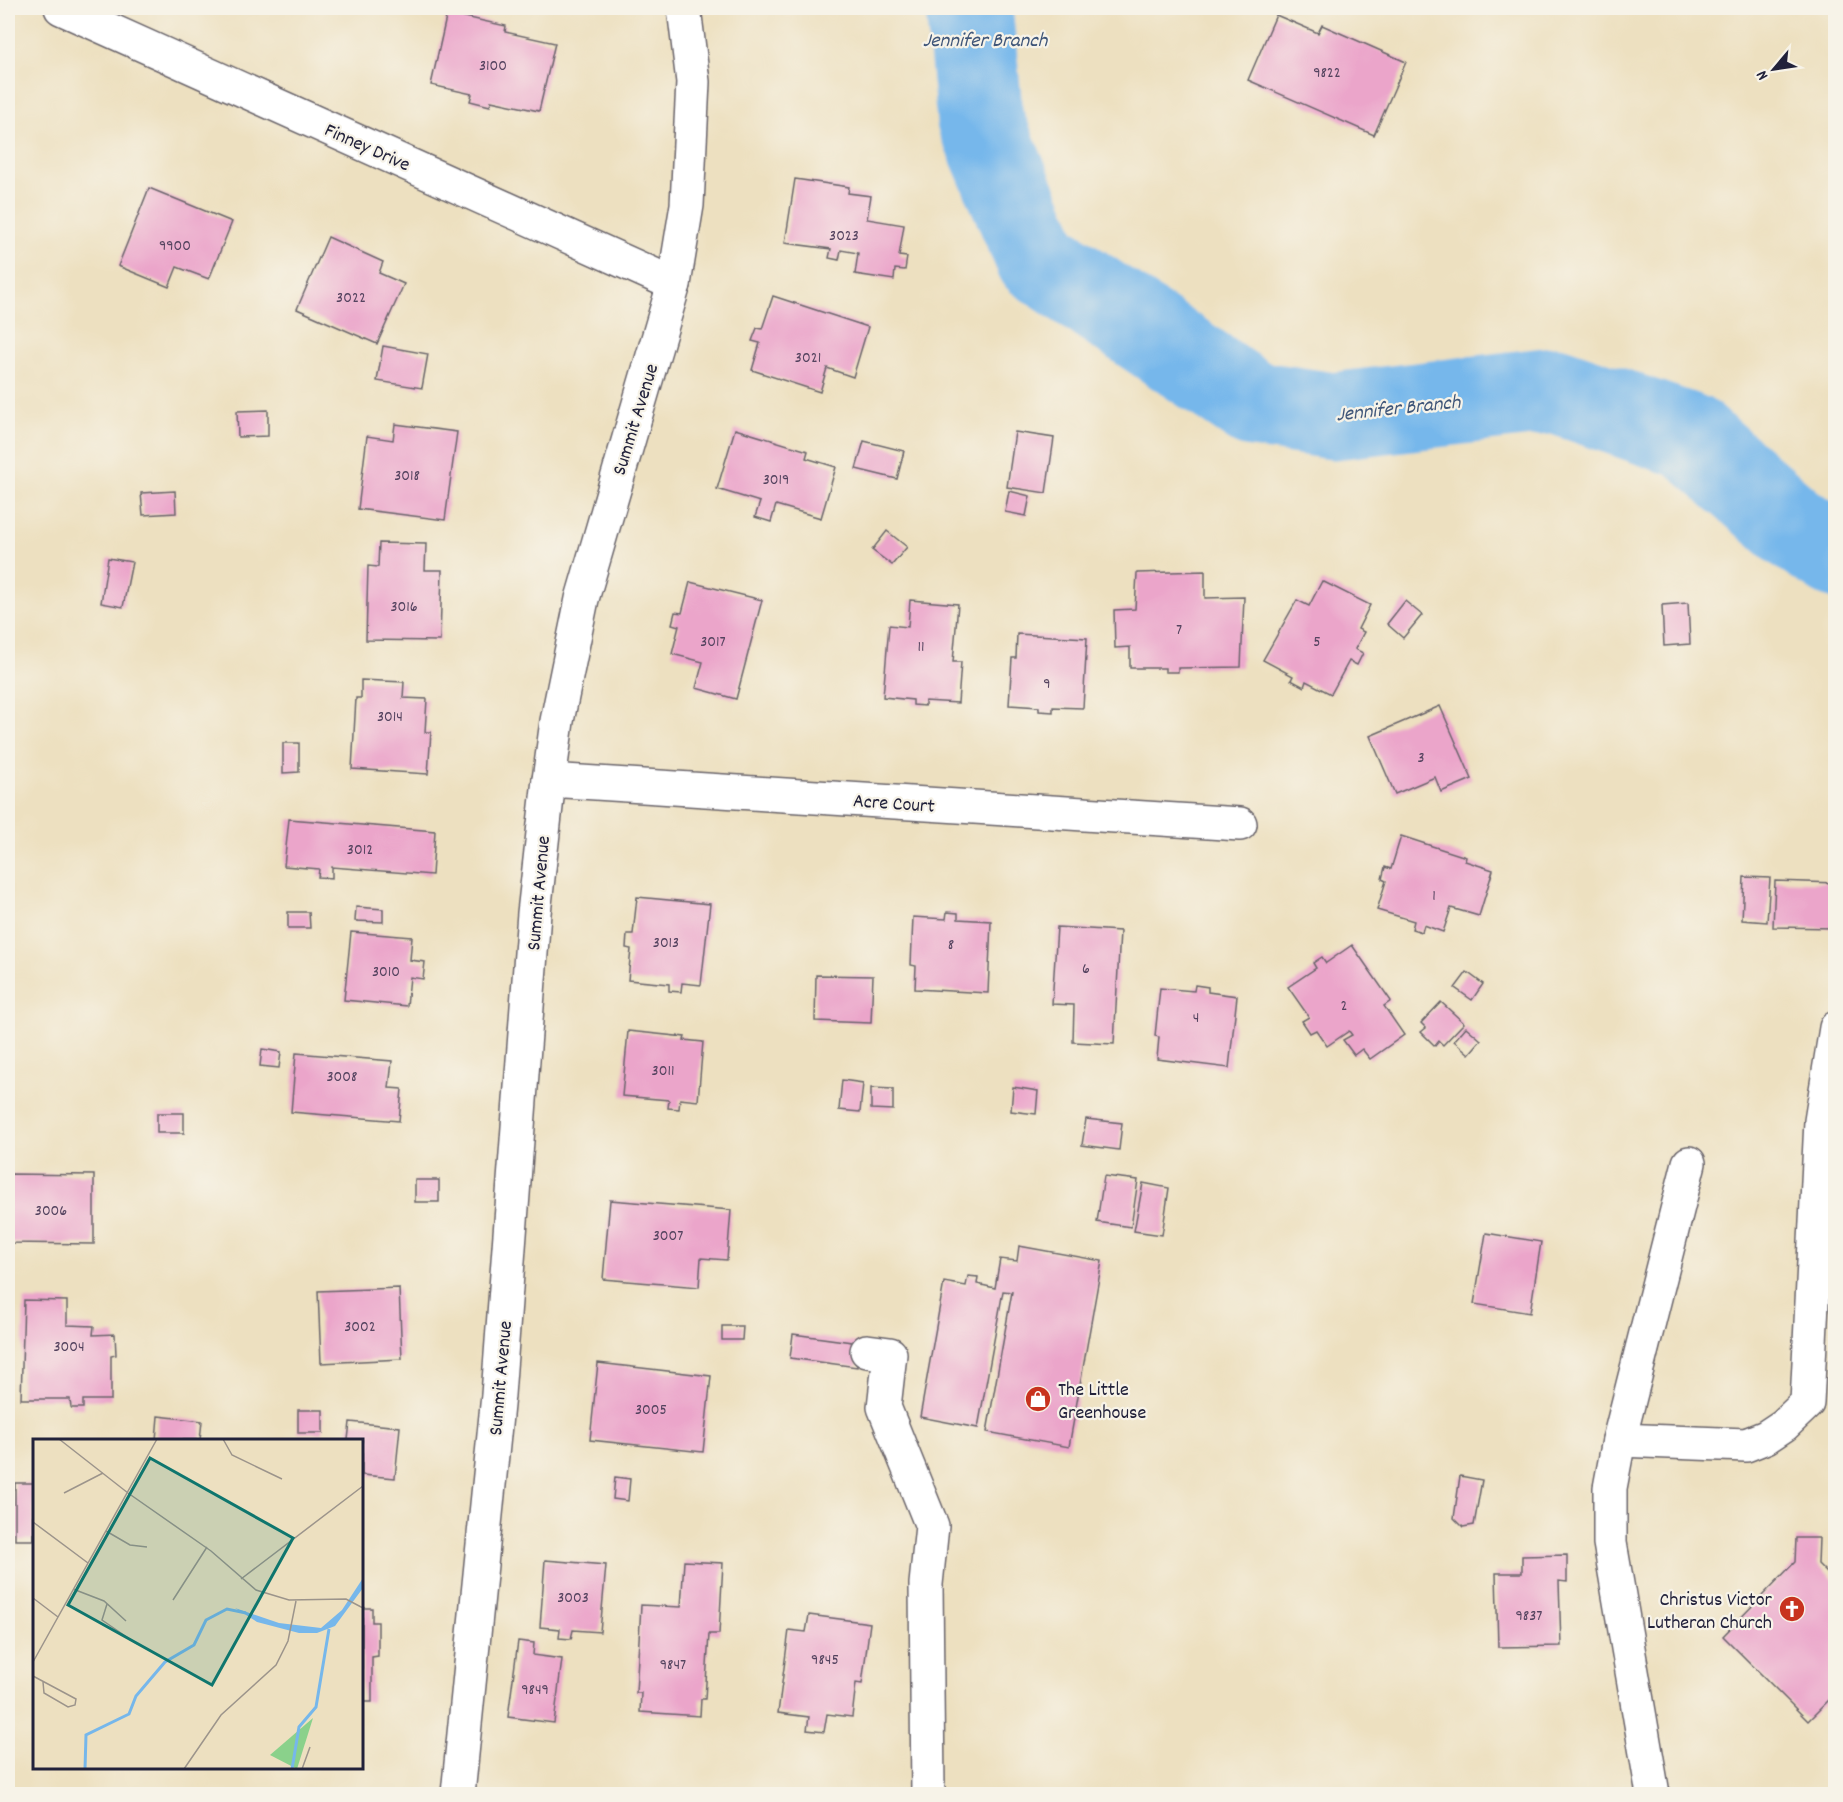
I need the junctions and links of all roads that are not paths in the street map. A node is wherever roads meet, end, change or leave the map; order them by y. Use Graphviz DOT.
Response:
graph roads {
  1 [pos="61,8"];
  2 [pos="684,8"];
  3 [pos="674,284"];
  4 [pos="549,780"];
  5 [pos="1240,825"];
  6 [pos="1836,1028"];
  7 [pos="1689,1163"];
  8 [pos="867,1351"];
  9 [pos="1619,1440"];
  10 [pos="458,1794"];
  11 [pos="928,1794"];
  12 [pos="1653,1794"];
  1 -- 3 [label="street, Finney Drive"];
  2 -- 3 [label="street, Summit Avenue"];
  3 -- 4 [label="street, Summit Avenue"];
  4 -- 5 [label="street, Acre Court"];
  4 -- 10 [label="street, Summit Avenue"];
  6 -- 9 [label="street"];
  7 -- 9 [label="street"];
  8 -- 11 [label="street"];
  9 -- 12 [label="street"];
}
